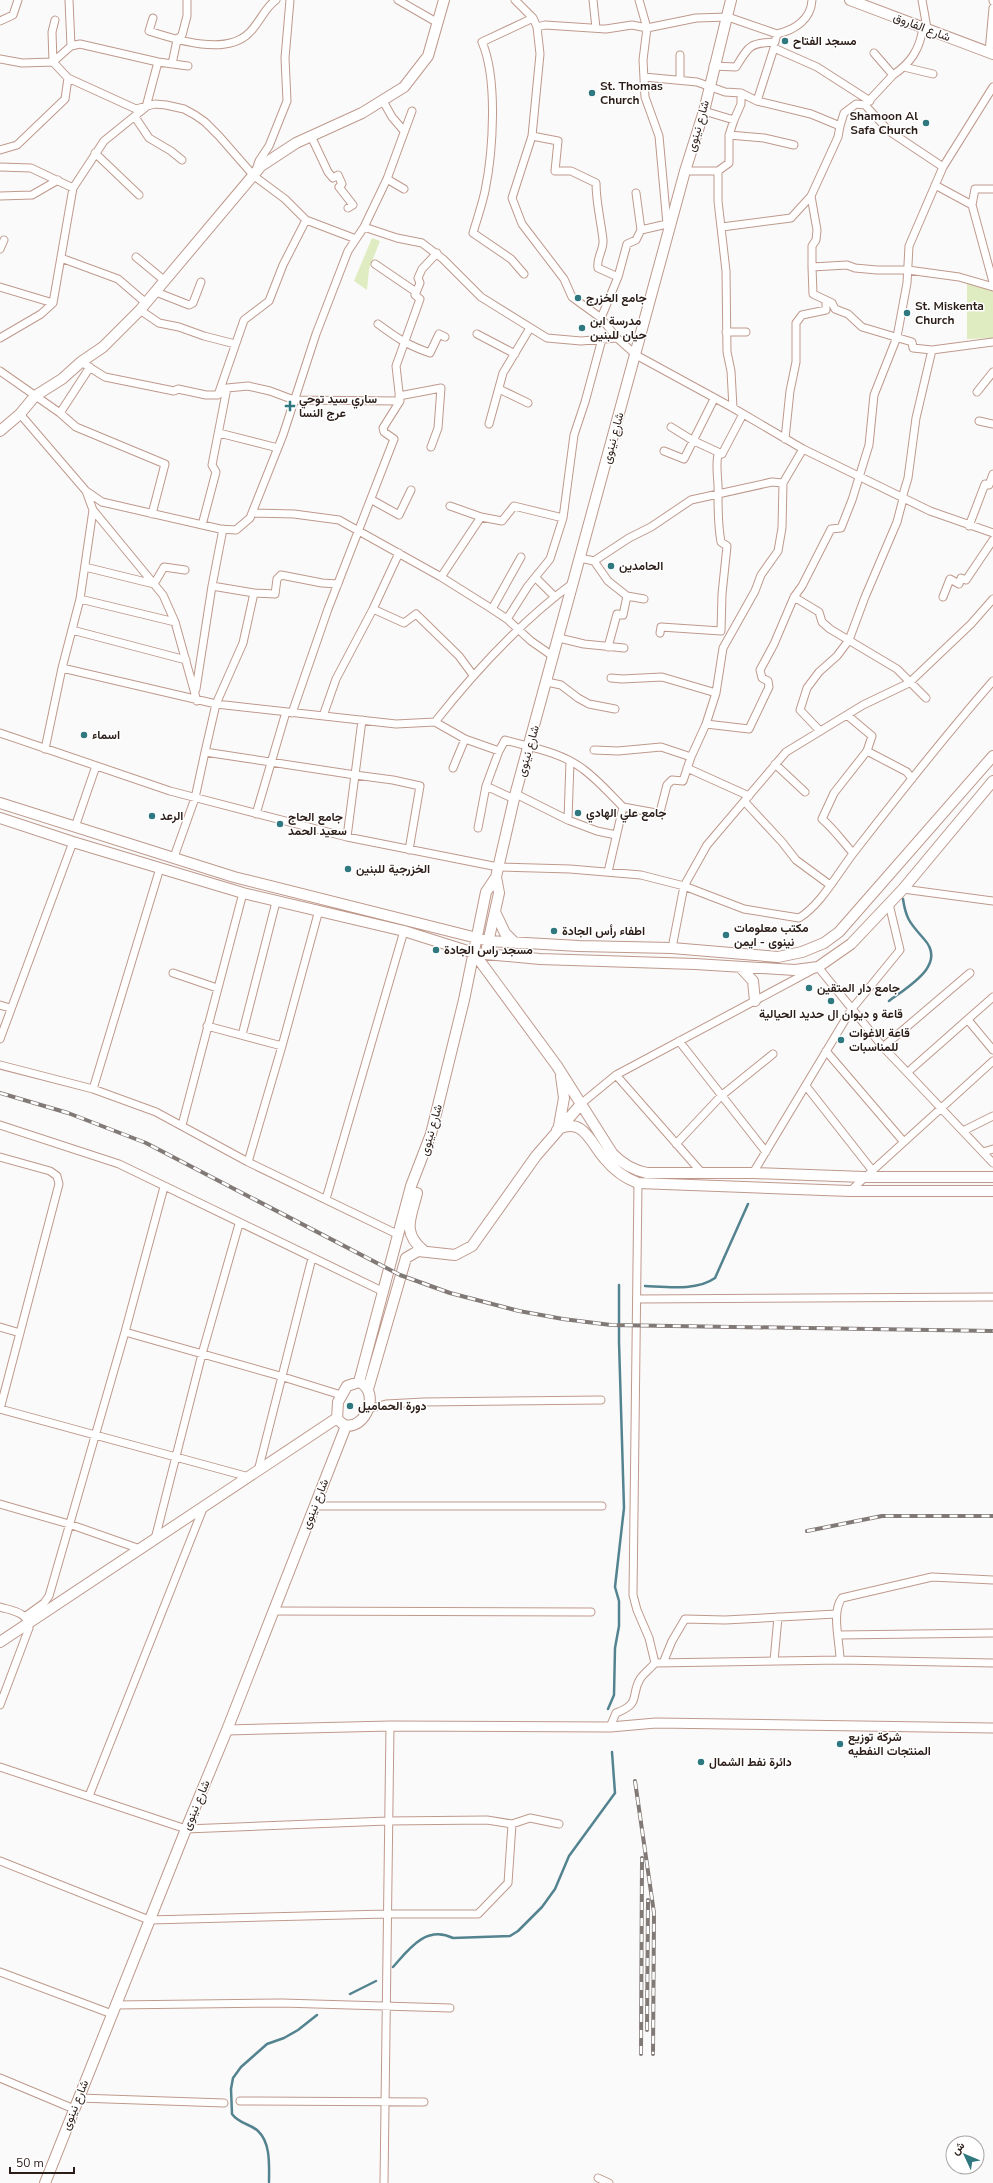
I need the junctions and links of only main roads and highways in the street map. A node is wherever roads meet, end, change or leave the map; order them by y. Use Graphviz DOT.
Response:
graph roads {
  1 [pos="444,0"];
  2 [pos="731,0"];
  3 [pos="850,0"];
  4 [pos="991,53"];
  5 [pos="0,431"];
  6 [pos="993,756"];
  7 [pos="993,781"];
  8 [pos="0,803"];
  9 [pos="0,818"];
  10 [pos="497,872"];
  11 [pos="496,913"];
  12 [pos="477,938"];
  13 [pos="489,941"];
  14 [pos="515,943"];
  15 [pos="579,946"];
  16 [pos="474,953"];
  17 [pos="486,955"];
  18 [pos="578,960"];
  19 [pos="740,967"];
  20 [pos="755,1000"];
  21 [pos="557,1066"];
  22 [pos="582,1103"];
  23 [pos="557,1130"];
  24 [pos="620,1167"];
  25 [pos="417,1176"];
  26 [pos="993,1177"];
  27 [pos="993,1191"];
  28 [pos="424,1251"];
  29 [pos="358,1382"];
  30 [pos="368,1389"];
  31 [pos="337,1418"];
  32 [pos="346,1426"];
  33 [pos="0,1642"];
  34 [pos="44,2183"];
  1 -- 5 [label="main road"];
  2 -- 10 [label="main road, شارع نينوى"];
  3 -- 4 [label="main road, شارع الفاروق"];
  6 -- 15 [label="main road"];
  7 -- 19 [label="main road"];
  8 -- 12 [label="main road"];
  9 -- 16 [label="main road"];
  10 -- 11 [label="main road, شارع نينوى"];
  10 -- 12 [label="main road, شارع نينوى"];
  11 -- 13 [label="main road, شارع نينوى"];
  11 -- 14 [label="main road"];
  12 -- 13 [label="main road"];
  12 -- 16 [label="main road, شارع نينوى"];
  13 -- 14 [label="main road"];
  13 -- 17 [label="main road, شارع نينوى"];
  14 -- 15 [label="main road"];
  15 -- 18 [label="main road"];
  16 -- 17 [label="main road"];
  16 -- 21 [label="main road"];
  16 -- 25 [label="main road, شارع نينوى"];
  17 -- 18 [label="main road"];
  18 -- 19 [label="main road"];
  19 -- 20 [label="main road"];
  21 -- 22 [label="main road"];
  21 -- 23 [label="main road"];
  22 -- 23 [label="main road"];
  22 -- 24 [label="main road"];
  23 -- 24 [label="main road"];
  23 -- 28 [label="main road"];
  24 -- 26 [label="main road"];
  24 -- 27 [label="main road"];
  25 -- 28 [label="main road"];
  25 -- 29 [label="main road, شارع نينوى"];
  28 -- 30 [label="main road"];
  29 -- 30 [label="main road"];
  29 -- 31 [label="main road"];
  30 -- 32 [label="main road"];
  31 -- 32 [label="main road"];
  31 -- 33 [label="main road"];
  32 -- 34 [label="main road, شارع نينوى"];
}
